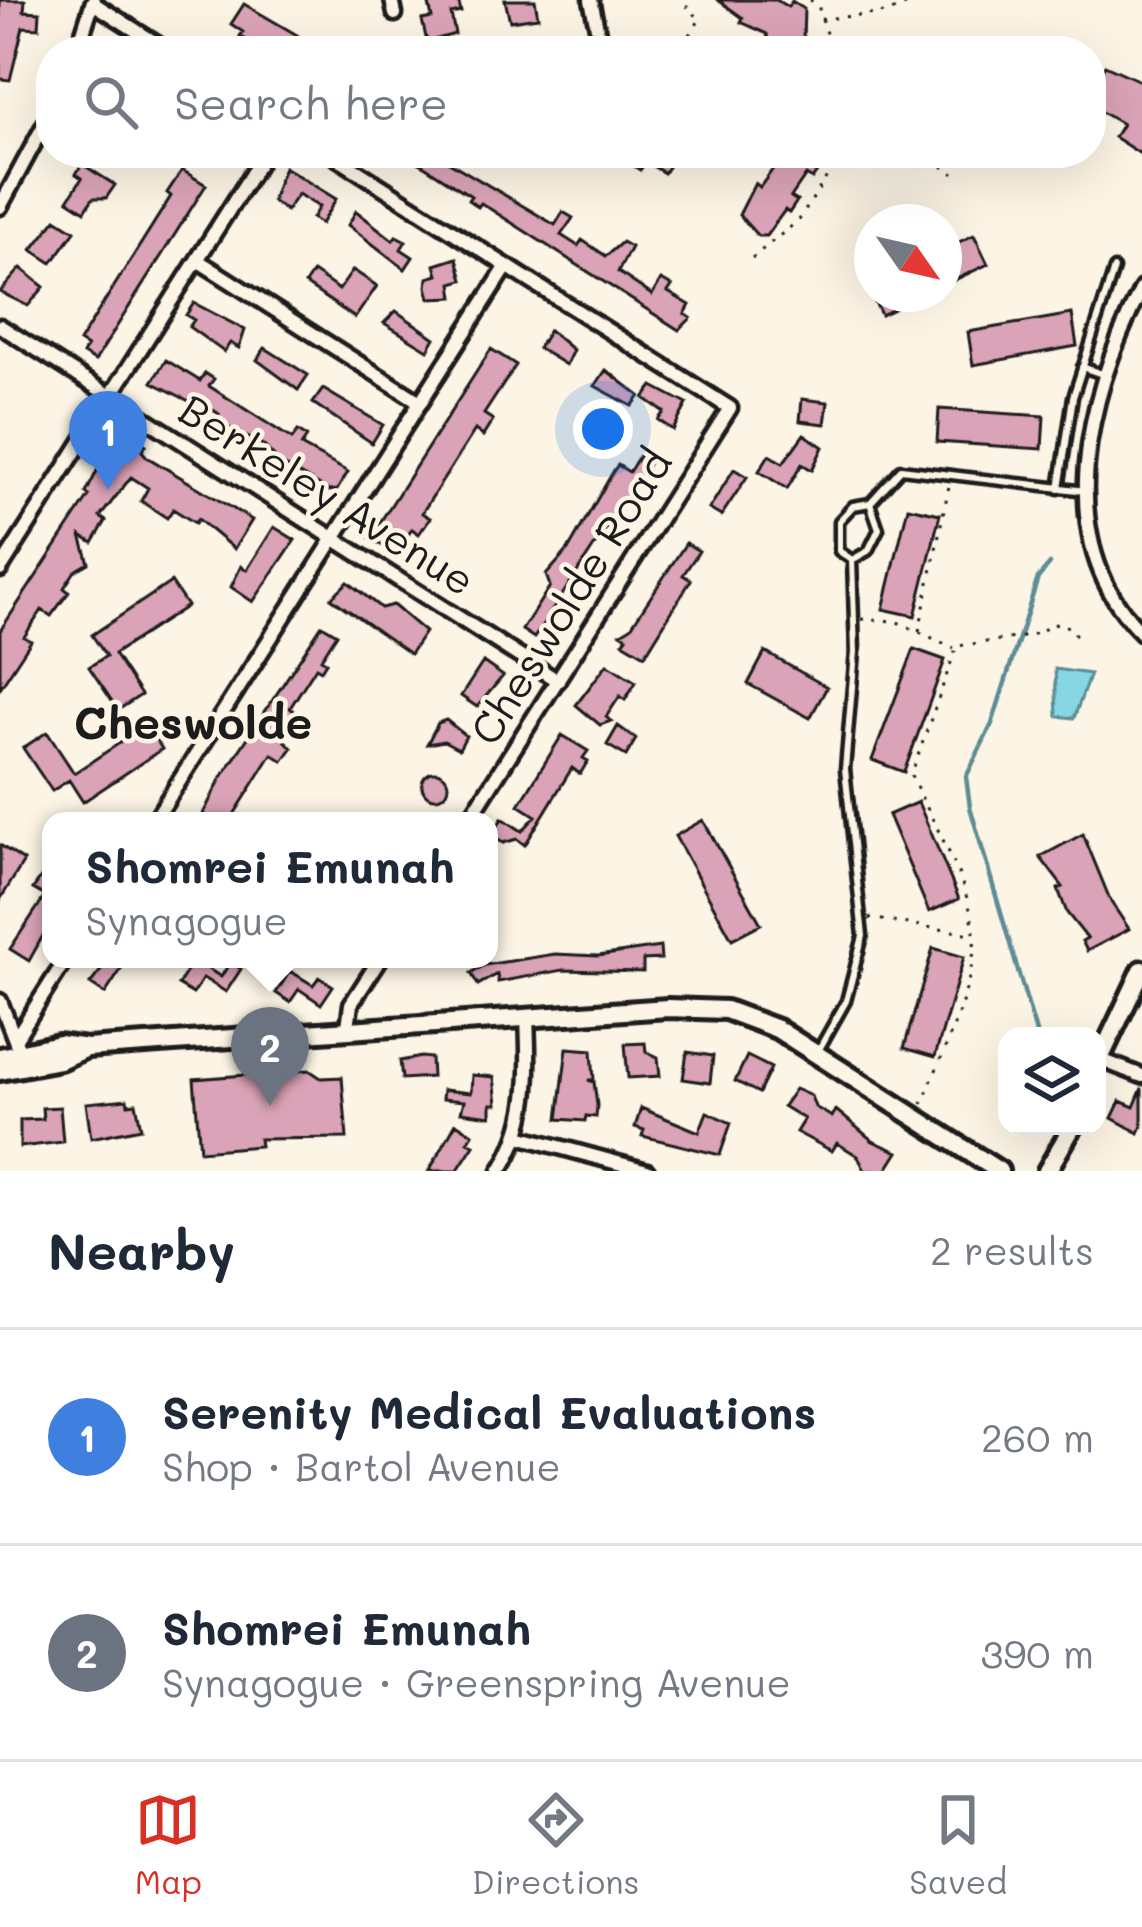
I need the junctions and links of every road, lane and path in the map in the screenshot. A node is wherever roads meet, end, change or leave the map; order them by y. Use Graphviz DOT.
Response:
graph roads {
  1 [pos="591,0"];
  2 [pos="691,0"];
  3 [pos="810,0"];
  4 [pos="917,0"];
  5 [pos="93,2"];
  6 [pos="821,19"];
  7 [pos="689,35"];
  8 [pos="81,36"];
  9 [pos="145,36"];
  10 [pos="599,36"];
  11 [pos="826,36"];
  12 [pos="36,140"];
  13 [pos="255,168"];
  14 [pos="352,168"];
  15 [pos="832,168"];
  16 [pos="945,168"];
  17 [pos="954,174"];
  18 [pos="0,207"];
  19 [pos="752,258"];
  20 [pos="197,260"];
  21 [pos="507,266"];
  22 [pos="1114,269"];
  23 [pos="1142,288"];
  24 [pos="0,326"];
  25 [pos="1082,368"];
  26 [pos="1106,374"];
  27 [pos="110,396"];
  28 [pos="420,402"];
  29 [pos="951,477"];
  30 [pos="1059,489"];
  31 [pos="1086,490"];
  32 [pos="870,503"];
  33 [pos="334,538"];
  34 [pos="851,560"];
  35 [pos="0,570"];
  36 [pos="855,619"];
  37 [pos="919,631"];
  38 [pos="1142,633"];
  39 [pos="1080,642"];
  40 [pos="956,649"];
  41 [pos="558,680"];
  42 [pos="160,812"];
  43 [pos="474,812"];
  44 [pos="863,917"];
  45 [pos="974,934"];
  46 [pos="61,968"];
  47 [pos="374,968"];
  48 [pos="1142,970"];
  49 [pos="0,1001"];
  50 [pos="527,1016"];
  51 [pos="348,1028"];
  52 [pos="1106,1045"];
  53 [pos="14,1053"];
  54 [pos="816,1054"];
  55 [pos="1106,1065"];
  56 [pos="0,1071"];
  57 [pos="1142,1076"];
  58 [pos="916,1119"];
  59 [pos="1068,1135"];
  60 [pos="519,1136"];
  61 [pos="993,1169"];
  62 [pos="500,1171"];
  63 [pos="647,1171"];
  64 [pos="1047,1171"];
  1 -- 10 [label="street"];
  2 -- 7 [label="path"];
  3 -- 6 [label="path"];
  4 -- 6 [label="path"];
  5 -- 8 [label="street"];
  5 -- 9 [label="street"];
  6 -- 11 [label="path"];
  12 -- 18 [label="street"];
  13 -- 20 [label="street"];
  14 -- 21 [label="street"];
  15 -- 19 [label="path"];
  16 -- 17 [label="path"];
  20 -- 27 [label="street"];
  20 -- 28 [label="street"];
  21 -- 28 [label="street"];
  21 -- 41 [label="street, Cheswolde Road"];
  22 -- 25 [label="lane"];
  23 -- 26 [label="street"];
  24 -- 27 [label="street, Berkeley Avenue"];
  25 -- 26 [label="lane"];
  25 -- 30 [label="lane"];
  26 -- 31 [label="street"];
  27 -- 33 [label="street, Berkeley Avenue"];
  27 -- 35 [label="street"];
  28 -- 33 [label="street"];
  29 -- 30 [label="lane"];
  29 -- 32 [label="lane"];
  29 -- 37 [label="path"];
  30 -- 31 [label="lane"];
  31 -- 38 [label="street"];
  32 -- 34 [label="lane"];
  32 -- 34 [label="lane"];
  33 -- 41 [label="street, Berkeley Avenue"];
  33 -- 42 [label="street"];
  34 -- 36 [label="lane"];
  36 -- 37 [label="path"];
  36 -- 44 [label="lane"];
  37 -- 40 [label="path"];
  39 -- 40 [label="path"];
  40 -- 45 [label="path"];
  41 -- 43 [label="street, Cheswolde Road"];
  44 -- 45 [label="path"];
  44 -- 54 [label="lane"];
  45 -- 58 [label="path"];
  46 -- 53 [label="street"];
  47 -- 51 [label="street"];
  48 -- 52 [label="main road"];
  49 -- 53 [label="street"];
  50 -- 51 [label="main road"];
  50 -- 54 [label="main road"];
  50 -- 60 [label="street"];
  51 -- 53 [label="main road"];
  53 -- 56 [label="main road"];
  54 -- 58 [label="main road"];
  55 -- 57 [label="street"];
  58 -- 61 [label="main road"];
  59 -- 64 [label="main road"];
  60 -- 62 [label="street"];
  60 -- 63 [label="street"];
}
